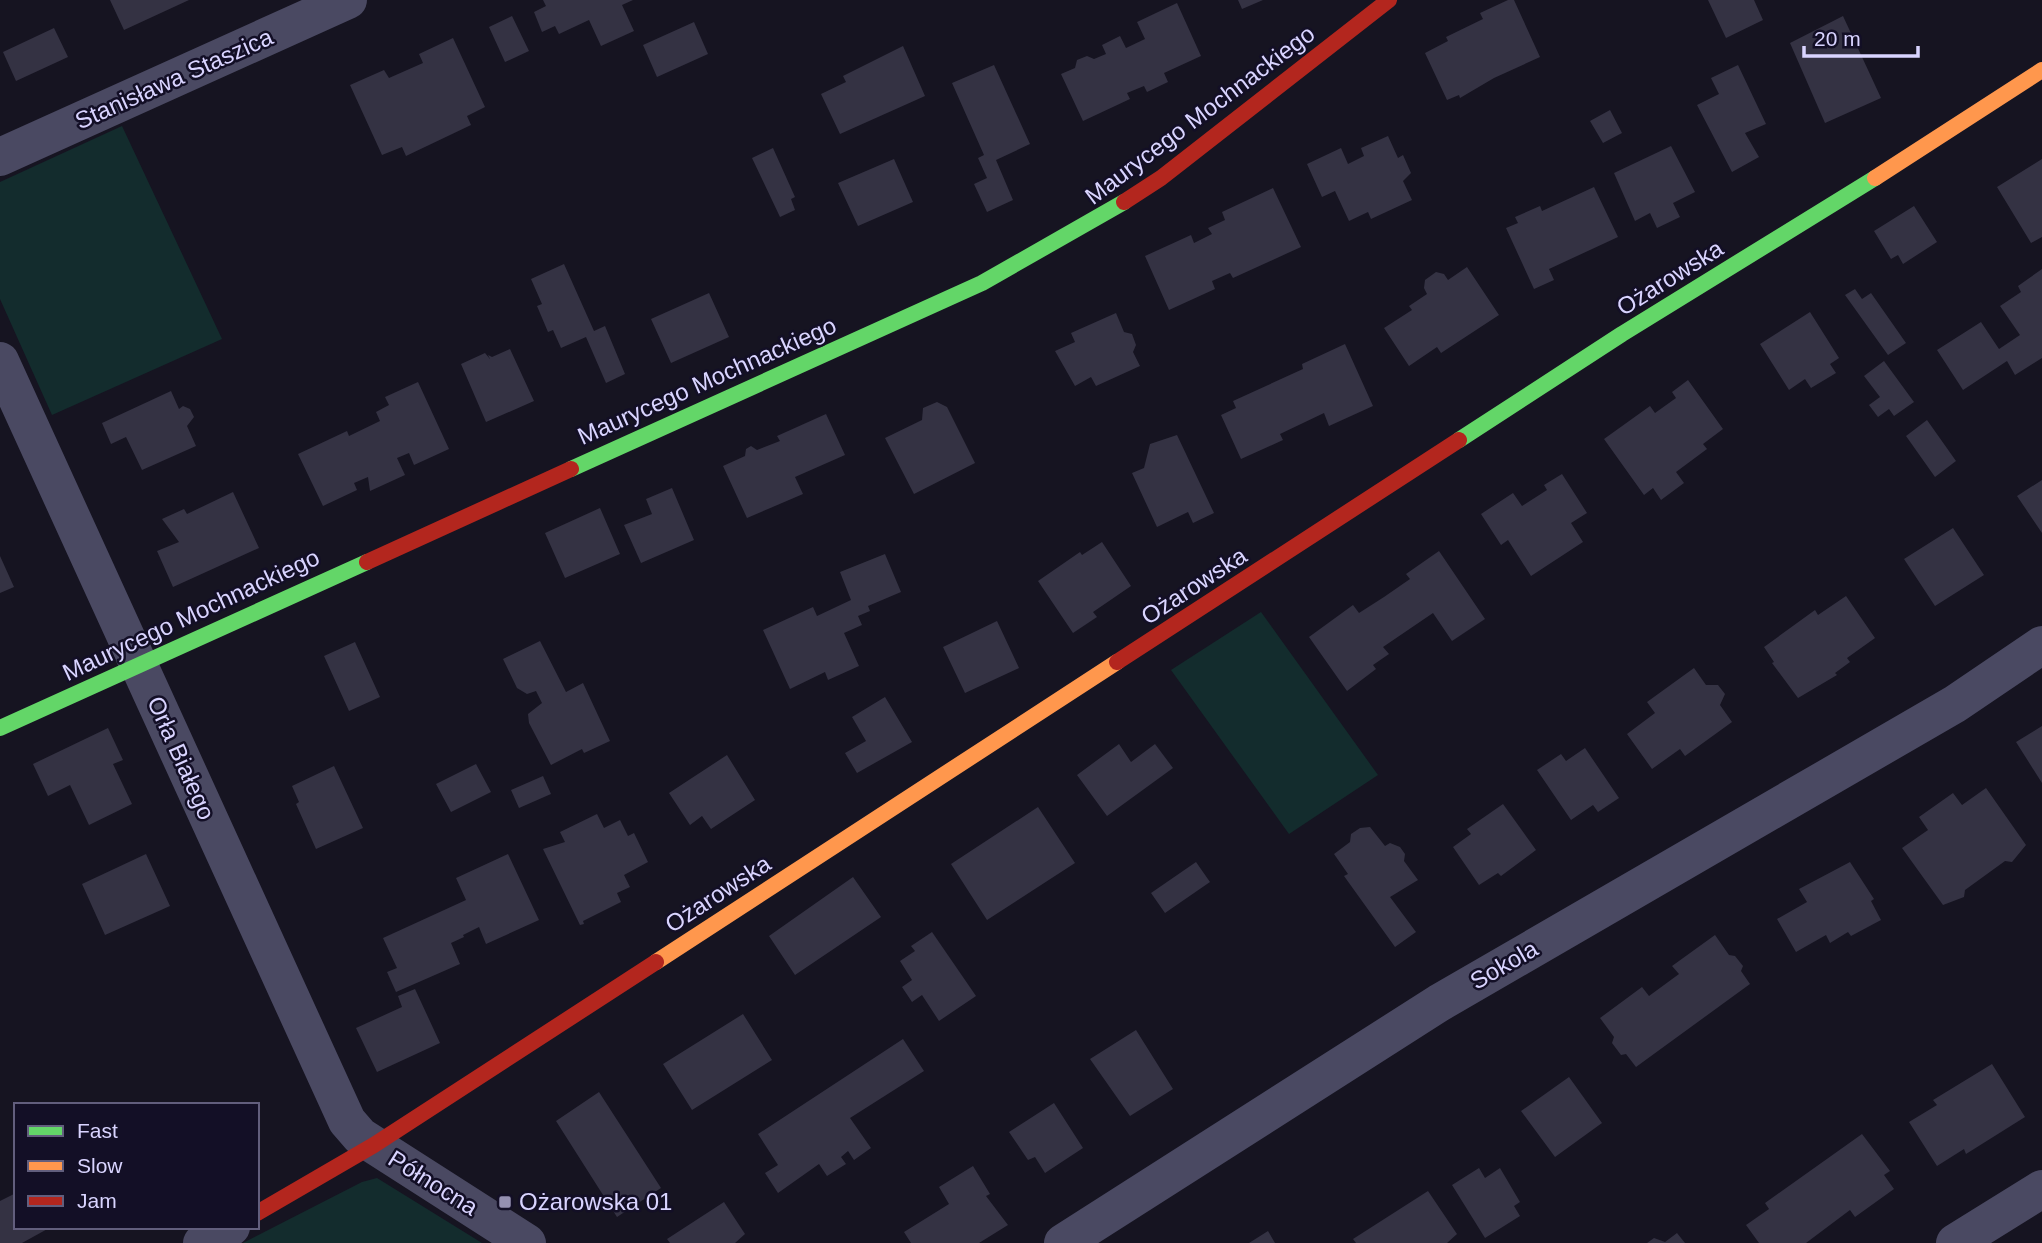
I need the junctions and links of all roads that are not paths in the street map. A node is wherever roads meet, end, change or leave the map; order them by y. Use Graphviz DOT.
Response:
graph roads {
  1 [pos="348,0"];
  2 [pos="1389,0"];
  3 [pos="2042,70"];
  4 [pos="0,158"];
  5 [pos="0,361"];
  6 [pos="2042,646"];
  7 [pos="139,664"];
  8 [pos="0,729"];
  9 [pos="374,1145"];
  10 [pos="2042,1189"];
  11 [pos="259,1212"];
  12 [pos="227,1229"];
  13 [pos="202,1243"];
  14 [pos="527,1243"];
  15 [pos="1063,1243"];
  16 [pos="1955,1243"];
  1 -- 4 [label="street, Stanisława Staszica"];
  2 -- 7 [label="street, Maurycego Mochnackiego"];
  3 -- 9 [label="street, Ożarowska"];
  5 -- 7 [label="street, Orła Białego"];
  6 -- 15 [label="street, Sokola"];
  7 -- 8 [label="street, Maurycego Mochnackiego"];
  7 -- 9 [label="street, Orła Białego"];
  9 -- 11 [label="street, Ożarowska"];
  9 -- 14 [label="street, Północna"];
  10 -- 16 [label="street"];
  12 -- 13 [label="street"];
}
